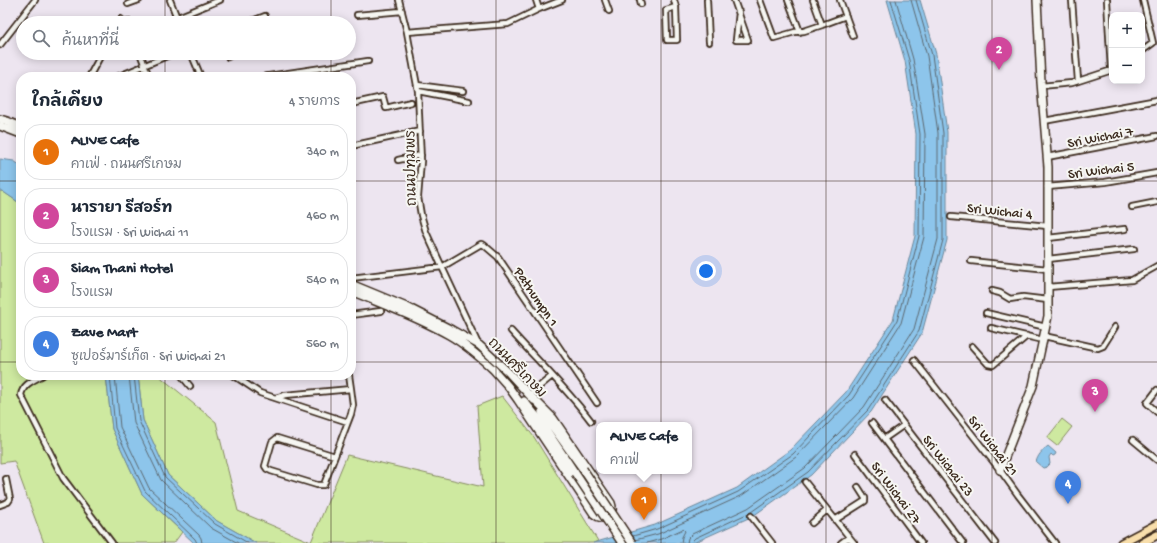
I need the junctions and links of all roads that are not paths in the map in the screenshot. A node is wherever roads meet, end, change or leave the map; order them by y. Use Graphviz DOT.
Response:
graph roads {
  1 [pos="35,0"];
  2 [pos="139,0"];
  3 [pos="170,0"];
  4 [pos="220,0"];
  5 [pos="399,0"];
  6 [pos="536,0"];
  7 [pos="562,0"];
  8 [pos="605,0"];
  9 [pos="674,0"];
  10 [pos="707,0"];
  11 [pos="734,0"];
  12 [pos="760,0"];
  13 [pos="788,0"];
  14 [pos="813,0"];
  15 [pos="840,0"];
  16 [pos="1037,0"];
  17 [pos="1072,0"];
  18 [pos="1107,0"];
  19 [pos="1143,0"];
  20 [pos="128,4"];
  21 [pos="676,7"];
  22 [pos="539,9"];
  23 [pos="402,11"];
  24 [pos="609,11"];
  25 [pos="739,12"];
  26 [pos="357,15"];
  27 [pos="22,16"];
  28 [pos="177,16"];
  29 [pos="180,16"];
  30 [pos="846,16"];
  31 [pos="16,24"];
  32 [pos="822,25"];
  33 [pos="407,32"];
  34 [pos="800,32"];
  35 [pos="853,36"];
  36 [pos="709,42"];
  37 [pos="0,44"];
  38 [pos="1110,48"];
  39 [pos="1145,48"];
  40 [pos="98,60"];
  41 [pos="143,60"];
  42 [pos="158,60"];
  43 [pos="193,60"];
  44 [pos="368,61"];
  45 [pos="145,66"];
  46 [pos="1109,71"];
  47 [pos="92,72"];
  48 [pos="130,72"];
  49 [pos="147,72"];
  50 [pos="198,72"];
  51 [pos="295,72"];
  52 [pos="1078,81"];
  53 [pos="417,85"];
  54 [pos="1041,86"];
  55 [pos="418,91"];
  56 [pos="463,91"];
  57 [pos="1157,100"];
  58 [pos="469,101"];
  59 [pos="411,102"];
  60 [pos="356,103"];
  61 [pos="0,119"];
  62 [pos="1044,122"];
  63 [pos="16,125"];
  64 [pos="0,126"];
  65 [pos="16,132"];
  66 [pos="420,132"];
  67 [pos="1157,136"];
  68 [pos="356,145"];
  69 [pos="421,155"];
  70 [pos="1047,157"];
  71 [pos="398,160"];
  72 [pos="1157,173"];
  73 [pos="1047,187"];
  74 [pos="1157,202"];
  75 [pos="1132,207"];
  76 [pos="950,217"];
  77 [pos="1048,226"];
  78 [pos="1125,229"];
  79 [pos="1048,238"];
  80 [pos="1134,249"];
  81 [pos="1048,260"];
  82 [pos="971,261"];
  83 [pos="1157,266"];
  84 [pos="442,267"];
  85 [pos="1048,269"];
  86 [pos="356,277"];
  87 [pos="356,286"];
  88 [pos="1048,287"];
  89 [pos="992,291"];
  90 [pos="356,293"];
  91 [pos="1048,300"];
  92 [pos="381,311"];
  93 [pos="986,313"];
  94 [pos="356,314"];
  95 [pos="1046,327"];
  96 [pos="1115,327"];
  97 [pos="991,328"];
  98 [pos="511,331"];
  99 [pos="1027,336"];
  100 [pos="1043,338"];
  101 [pos="479,344"];
  102 [pos="972,346"];
  103 [pos="914,360"];
  104 [pos="492,368"];
  105 [pos="552,376"];
  106 [pos="35,380"];
  107 [pos="185,380"];
  108 [pos="240,380"];
  109 [pos="349,380"];
  110 [pos="190,386"];
  111 [pos="350,389"];
  112 [pos="1157,390"];
  113 [pos="530,396"];
  114 [pos="275,398"];
  115 [pos="885,400"];
  116 [pos="597,403"];
  117 [pos="1157,412"];
  118 [pos="591,421"];
  119 [pos="348,422"];
  120 [pos="872,423"];
  121 [pos="904,425"];
  122 [pos="884,438"];
  123 [pos="1133,440"];
  124 [pos="855,454"];
  125 [pos="335,456"];
  126 [pos="1157,460"];
  127 [pos="1000,470"];
  128 [pos="6,479"];
  129 [pos="805,482"];
  130 [pos="858,487"];
  131 [pos="0,505"];
  132 [pos="827,510"];
  133 [pos="751,516"];
  134 [pos="835,520"];
  135 [pos="812,523"];
  136 [pos="1157,524"];
  137 [pos="1141,533"];
  138 [pos="849,537"];
  139 [pos="1156,538"];
  140 [pos="1144,542"];
  141 [pos="112,543"];
  142 [pos="622,543"];
  143 [pos="632,543"];
  144 [pos="772,543"];
  145 [pos="841,543"];
  146 [pos="854,543"];
  147 [pos="921,543"];
  148 [pos="963,543"];
  149 [pos="995,543"];
  150 [pos="1055,543"];
  151 [pos="1120,543"];
  1 -- 27 [label="street"];
  2 -- 20 [label="street"];
  3 -- 28 [label="street"];
  4 -- 29 [label="street"];
  5 -- 23 [label="street, ถนนปทุมพร"];
  6 -- 22 [label="street"];
  7 -- 22 [label="street"];
  8 -- 24 [label="street"];
  9 -- 21 [label="street"];
  10 -- 36 [label="street"];
  11 -- 25 [label="street"];
  12 -- 34 [label="street"];
  13 -- 34 [label="street"];
  14 -- 32 [label="street"];
  15 -- 30 [label="street"];
  16 -- 54 [label="main road"];
  17 -- 52 [label="street"];
  18 -- 38 [label="street"];
  19 -- 39 [label="street"];
  21 -- 21 [label="street"];
  22 -- 33 [label="street"];
  23 -- 26 [label="street"];
  23 -- 33 [label="street, ถนนปทุมพร"];
  25 -- 25 [label="street"];
  30 -- 32 [label="street"];
  30 -- 35 [label="street"];
  31 -- 37 [label="street"];
  32 -- 34 [label="street"];
  33 -- 53 [label="street, ถนนปทุมพร"];
  40 -- 47 [label="street"];
  41 -- 45 [label="street"];
  42 -- 45 [label="street"];
  43 -- 50 [label="street"];
  44 -- 51 [label="street"];
  45 -- 48 [label="street"];
  45 -- 49 [label="street"];
  46 -- 52 [label="street"];
  52 -- 54 [label="street"];
  53 -- 55 [label="street, ถนนปทุมพร"];
  53 -- 56 [label="street"];
  54 -- 62 [label="main road"];
  55 -- 58 [label="street"];
  55 -- 66 [label="street, ถนนปทุมพร"];
  57 -- 62 [label="street"];
  59 -- 60 [label="street"];
  61 -- 63 [label="main road"];
  62 -- 70 [label="main road"];
  64 -- 65 [label="main road"];
  66 -- 68 [label="street"];
  66 -- 69 [label="street, ถนนปทุมพร"];
  67 -- 70 [label="street, Sri Wichai 7"];
  69 -- 71 [label="street"];
  69 -- 84 [label="street, ถนนปทุมพร"];
  70 -- 73 [label="main road"];
  72 -- 73 [label="street, Sri Wichai 5"];
  73 -- 77 [label="main road"];
  74 -- 75 [label="street"];
  76 -- 77 [label="street, Sri Wichai 4"];
  77 -- 79 [label="main road"];
  78 -- 79 [label="street"];
  79 -- 81 [label="main road"];
  80 -- 81 [label="street"];
  81 -- 85 [label="main road"];
  82 -- 85 [label="street"];
  83 -- 88 [label="street"];
  84 -- 86 [label="street"];
  84 -- 101 [label="street, ถนนปทุมพร"];
  84 -- 116 [label="street, Pathumpn 1"];
  85 -- 88 [label="main road"];
  87 -- 101 [label="main road, ถนนศรีเกษม"];
  88 -- 91 [label="main road"];
  89 -- 91 [label="street"];
  90 -- 104 [label="main road, ถนนศรีเกษม"];
  91 -- 95 [label="main road"];
  92 -- 94 [label="street"];
  93 -- 95 [label="street"];
  95 -- 100 [label="main road"];
  96 -- 100 [label="street"];
  97 -- 99 [label="street"];
  98 -- 105 [label="street"];
  99 -- 100 [label="street"];
  99 -- 102 [label="street"];
  100 -- 127 [label="main road"];
  101 -- 113 [label="main road, ถนนศรีเกษม"];
  103 -- 127 [label="street, Sri Wichai 21"];
  104 -- 113 [label="main road"];
  104 -- 142 [label="main road, ถนนศรีเกษม, bridge"];
  105 -- 113 [label="street"];
  105 -- 118 [label="street"];
  106 -- 141 [label="street"];
  107 -- 110 [label="street"];
  108 -- 114 [label="street"];
  109 -- 111 [label="street"];
  111 -- 114 [label="street"];
  111 -- 119 [label="street"];
  112 -- 117 [label="street"];
  113 -- 143 [label="main road, ถนนศรีเกษม, bridge"];
  114 -- 119 [label="street"];
  115 -- 121 [label="street, Sri Wichai 23"];
  119 -- 125 [label="street"];
  120 -- 122 [label="street"];
  121 -- 122 [label="street"];
  121 -- 149 [label="street, Sri Wichai 23"];
  122 -- 148 [label="street"];
  123 -- 126 [label="street"];
  124 -- 147 [label="street, Sri Wichai 27"];
  125 -- 125 [label="street"];
  127 -- 150 [label="street, Sri Wichai 21"];
  128 -- 131 [label="street"];
  129 -- 132 [label="street"];
  130 -- 134 [label="street"];
  132 -- 134 [label="street"];
  132 -- 135 [label="street"];
  133 -- 144 [label="street"];
  134 -- 138 [label="street"];
  136 -- 137 [label="main road"];
  137 -- 140 [label="main road"];
  137 -- 151 [label="main road"];
  138 -- 145 [label="street"];
  138 -- 146 [label="street"];
  139 -- 140 [label="main road"];
}
